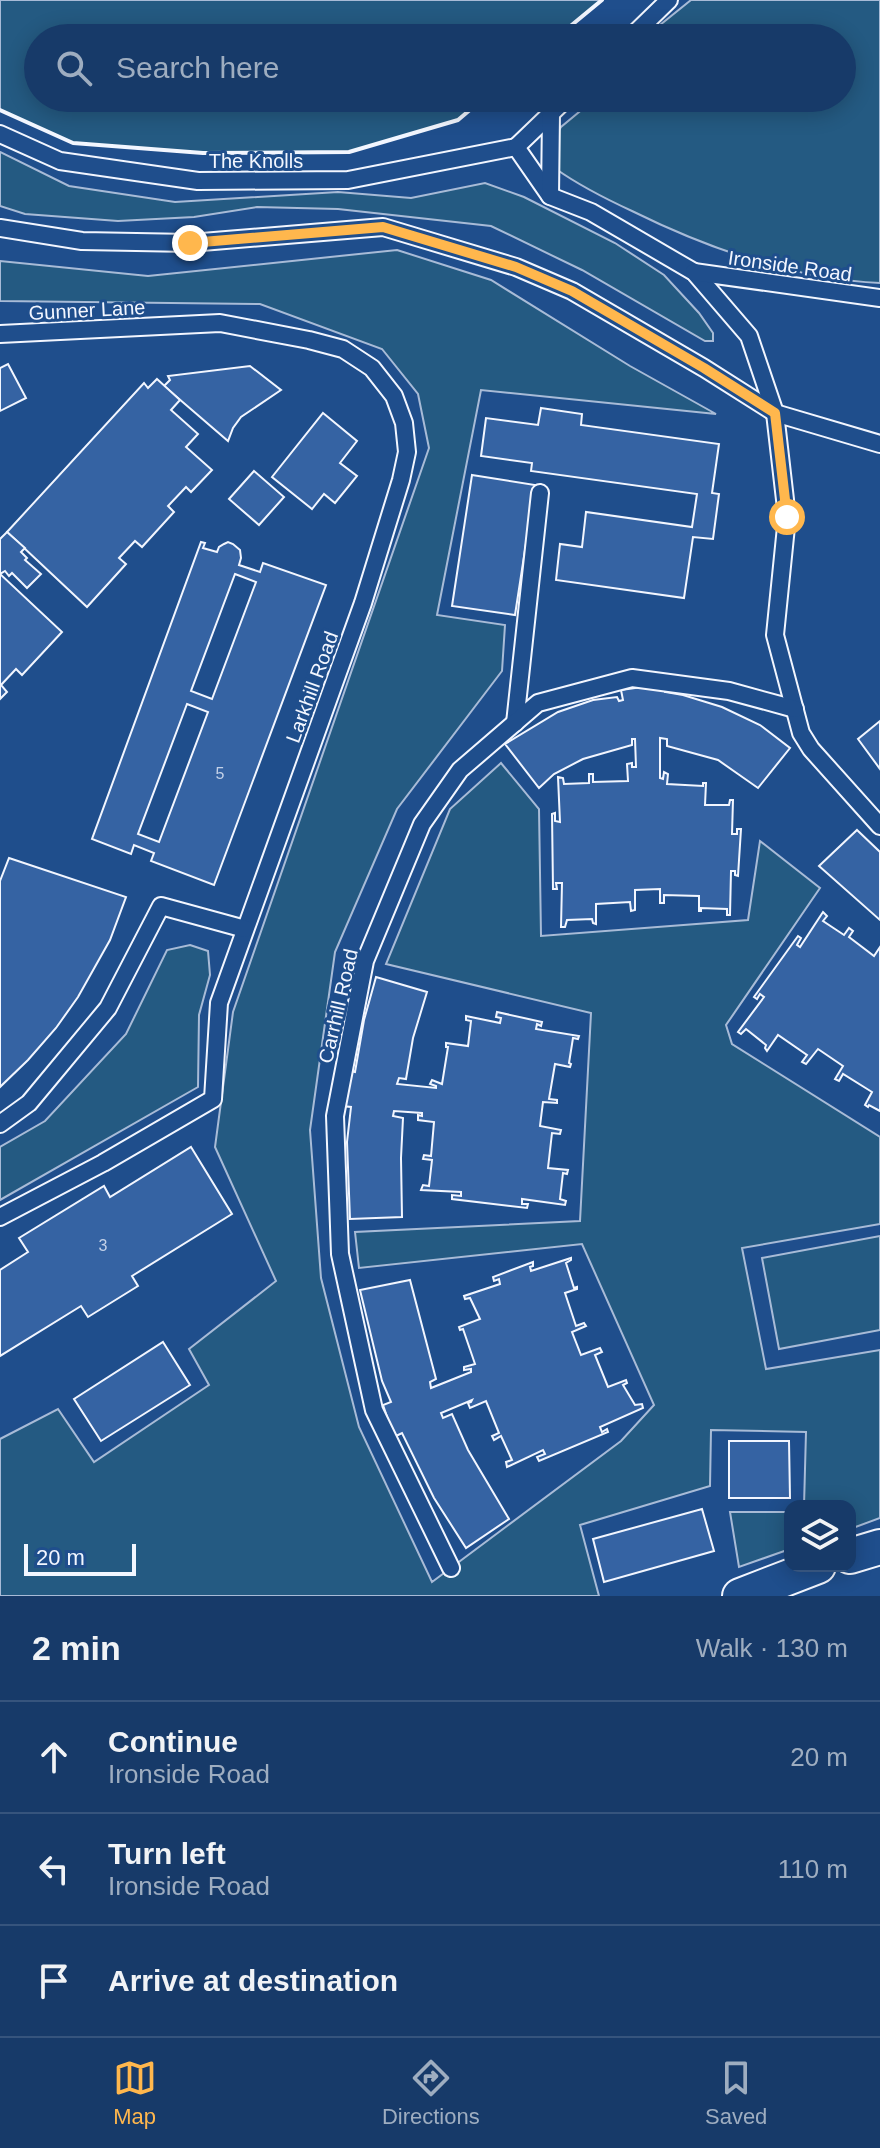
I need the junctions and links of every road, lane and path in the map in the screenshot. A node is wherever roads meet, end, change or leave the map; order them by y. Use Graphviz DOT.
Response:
graph roads {
  1 [pos="669,0"];
  2 [pos="644,24"];
  3 [pos="551,114"];
  4 [pos="0,134"];
  5 [pos="516,147"];
  6 [pos="550,196"];
  7 [pos="0,228"];
  8 [pos="694,272"];
  9 [pos="880,298"];
  10 [pos="176,326"];
  11 [pos="0,334"];
  12 [pos="775,413"];
  13 [pos="880,444"];
  14 [pos="540,493"];
  15 [pos="795,709"];
  16 [pos="515,723"];
  17 [pos="880,826"];
  18 [pos="245,929"];
  19 [pos="0,1124"];
  20 [pos="0,1217"];
  21 [pos="880,1547"];
  22 [pos="856,1554"];
  23 [pos="451,1568"];
  24 [pos="802,1572"];
  25 [pos="740,1596"];
  1 -- 2 [label="lane"];
  3 -- 5 [label="lane"];
  3 -- 6 [label="lane"];
  4 -- 5 [label="lane, The Knolls"];
  5 -- 6 [label="lane"];
  6 -- 8 [label="lane, Ironside Road"];
  7 -- 12 [label="lane"];
  8 -- 9 [label="lane, Ironside Road"];
  8 -- 12 [label="lane, Ironside Road"];
  10 -- 11 [label="lane, Gunner Lane"];
  10 -- 18 [label="lane, Larkhill Road"];
  12 -- 13 [label="lane"];
  12 -- 15 [label="lane, Ironside Road"];
  14 -- 16 [label="lane"];
  15 -- 16 [label="lane, Carrhill Road"];
  15 -- 17 [label="lane, Ironside Road"];
  16 -- 23 [label="lane, Carrhill Road"];
  18 -- 19 [label="lane"];
  18 -- 20 [label="lane, Larkhill Road"];
  21 -- 22 [label="street"];
  24 -- 25 [label="street"];
}
